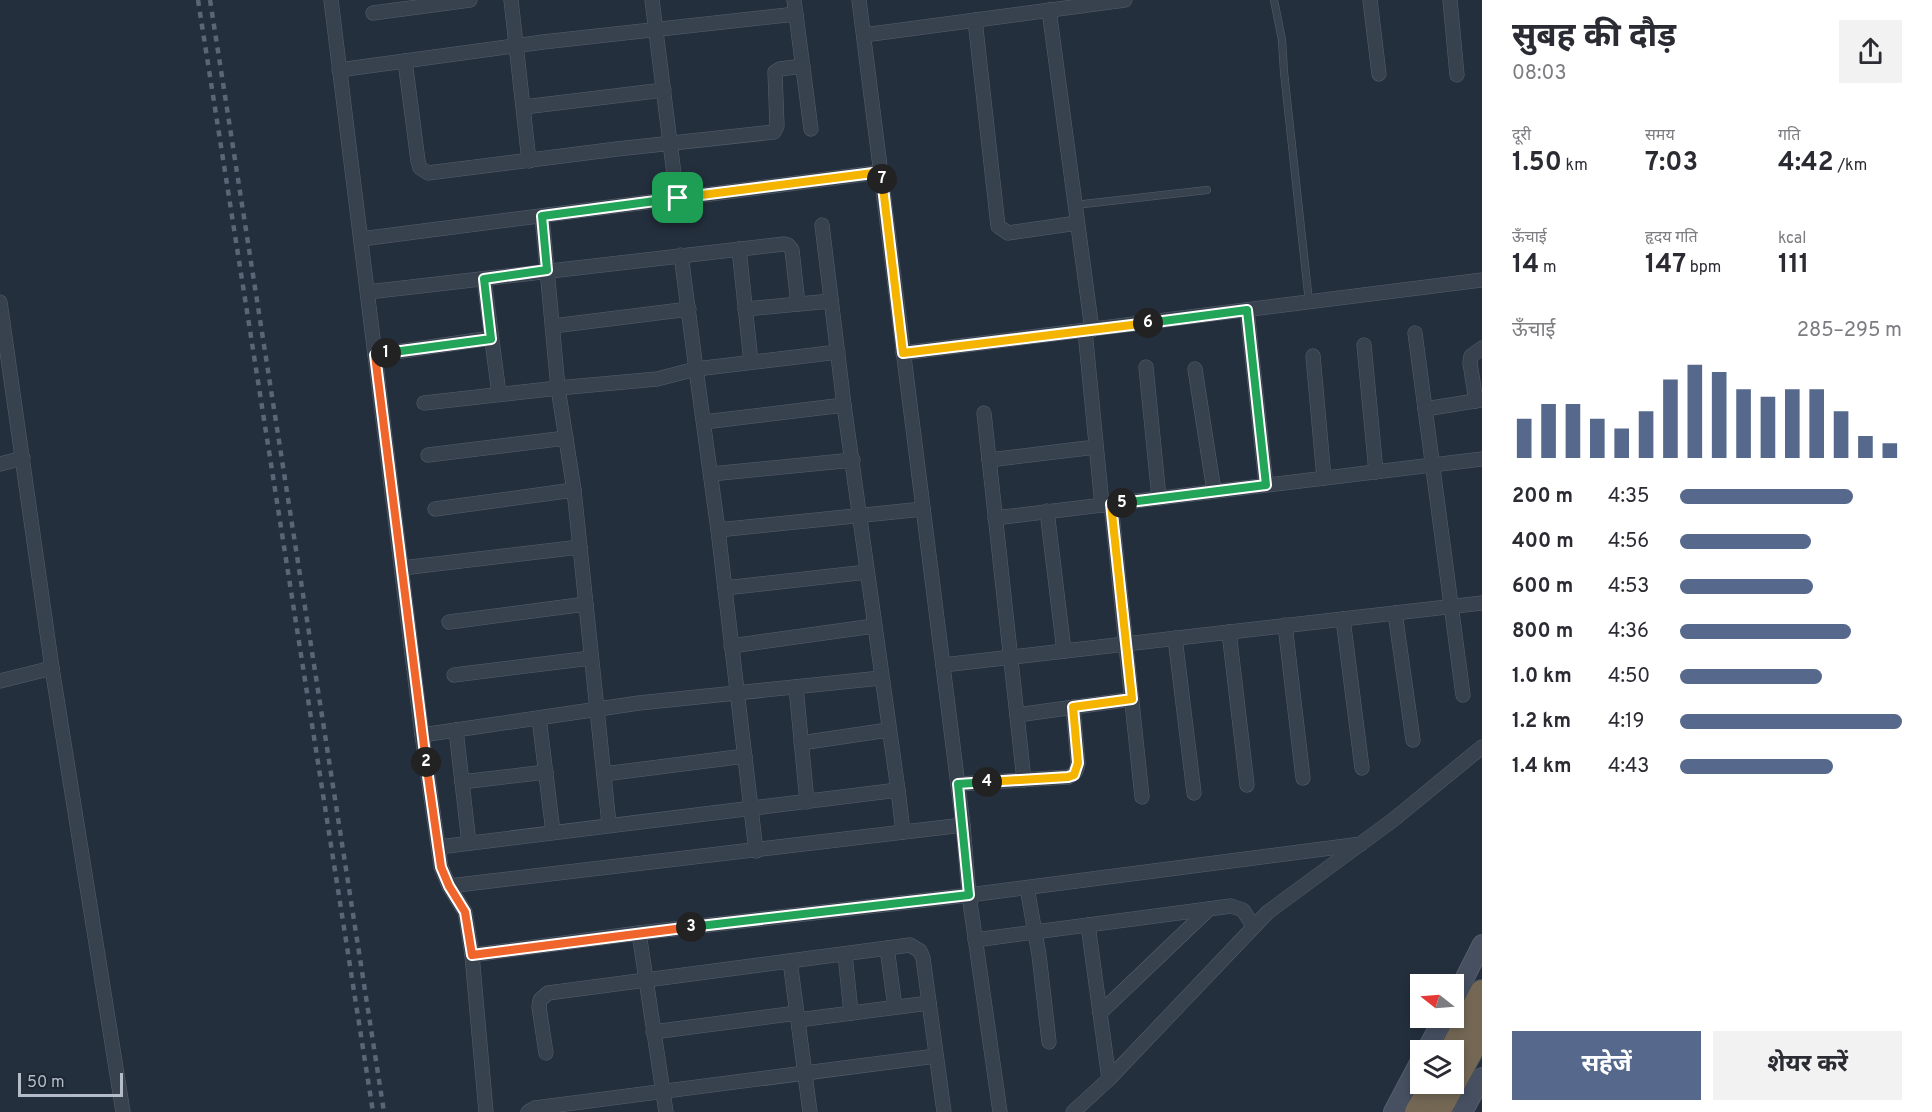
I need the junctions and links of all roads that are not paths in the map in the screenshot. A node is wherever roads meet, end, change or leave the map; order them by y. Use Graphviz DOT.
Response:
graph roads {
  1 [pos="331,0"];
  2 [pos="470,0"];
  3 [pos="511,0"];
  4 [pos="652,0"];
  5 [pos="859,0"];
  6 [pos="1125,0"];
  7 [pos="1274,0"];
  8 [pos="1370,0"];
  9 [pos="1450,0"];
  10 [pos="1095,2"];
  11 [pos="795,7"];
  12 [pos="1049,10"];
  13 [pos="373,13"];
  14 [pos="975,20"];
  15 [pos="657,29"];
  16 [pos="864,35"];
  17 [pos="517,46"];
  18 [pos="405,61"];
  19 [pos="803,66"];
  20 [pos="339,70"];
  21 [pos="1379,74"];
  22 [pos="1456,75"];
  23 [pos="664,90"];
  24 [pos="524,107"];
  25 [pos="811,129"];
  26 [pos="671,144"];
  27 [pos="529,161"];
  28 [pos="881,172"];
  29 [pos="1207,190"];
  30 [pos="678,198"];
  31 [pos="1075,206"];
  32 [pos="542,216"];
  33 [pos="1077,223"];
  34 [pos="822,225"];
  35 [pos="361,239"];
  36 [pos="739,249"];
  37 [pos="681,255"];
  38 [pos="547,270"];
  39 [pos="484,279"];
  40 [pos="1482,280"];
  41 [pos="368,292"];
  42 [pos="831,301"];
  43 [pos="0,302"];
  44 [pos="1309,302"];
  45 [pos="798,304"];
  46 [pos="690,309"];
  47 [pos="745,309"];
  48 [pos="1247,310"];
  49 [pos="553,326"];
  50 [pos="1088,330"];
  51 [pos="1416,333"];
  52 [pos="491,339"];
  53 [pos="1364,345"];
  54 [pos="1482,348"];
  55 [pos="838,352"];
  56 [pos="903,353"];
  57 [pos="375,355"];
  58 [pos="1313,356"];
  59 [pos="751,362"];
  60 [pos="1146,367"];
  61 [pos="696,369"];
  62 [pos="1195,369"];
  63 [pos="558,388"];
  64 [pos="499,394"];
  65 [pos="1479,401"];
  66 [pos="424,403"];
  67 [pos="844,405"];
  68 [pos="1425,409"];
  69 [pos="984,413"];
  70 [pos="704,422"];
  71 [pos="566,438"];
  72 [pos="1096,447"];
  73 [pos="428,455"];
  74 [pos="23,458"];
  75 [pos="1482,459"];
  76 [pos="853,460"];
  77 [pos="989,460"];
  78 [pos="0,464"];
  79 [pos="1432,465"];
  80 [pos="1376,472"];
  81 [pos="711,474"];
  82 [pos="1324,478"];
  83 [pos="1266,485"];
  84 [pos="574,490"];
  85 [pos="1214,491"];
  86 [pos="1159,498"];
  87 [pos="1107,504"];
  88 [pos="435,509"];
  89 [pos="923,509"];
  90 [pos="1047,512"];
  91 [pos="860,516"];
  92 [pos="995,518"];
  93 [pos="718,530"];
  94 [pos="580,547"];
  95 [pos="402,568"];
  96 [pos="867,572"];
  97 [pos="725,588"];
  98 [pos="1482,603"];
  99 [pos="586,604"];
  100 [pos="1451,606"];
  101 [pos="1395,613"];
  102 [pos="1343,619"];
  103 [pos="449,622"];
  104 [pos="874,626"];
  105 [pos="1285,626"];
  106 [pos="1229,632"];
  107 [pos="1175,638"];
  108 [pos="1126,644"];
  109 [pos="731,646"];
  110 [pos="1064,651"];
  111 [pos="591,658"];
  112 [pos="1011,658"];
  113 [pos="943,665"];
  114 [pos="52,668"];
  115 [pos="454,675"];
  116 [pos="881,678"];
  117 [pos="0,681"];
  118 [pos="796,687"];
  119 [pos="737,694"];
  120 [pos="1462,695"];
  121 [pos="1132,699"];
  122 [pos="1073,707"];
  123 [pos="597,710"];
  124 [pos="1017,715"];
  125 [pos="539,718"];
  126 [pos="456,730"];
  127 [pos="888,730"];
  128 [pos="422,735"];
  129 [pos="1413,741"];
  130 [pos="801,743"];
  131 [pos="1482,747"];
  132 [pos="745,756"];
  133 [pos="1362,768"];
  134 [pos="546,772"];
  135 [pos="604,774"];
  136 [pos="1303,778"];
  137 [pos="1024,780"];
  138 [pos="462,782"];
  139 [pos="958,784"];
  140 [pos="1247,785"];
  141 [pos="898,790"];
  142 [pos="1194,793"];
  143 [pos="1142,797"];
  144 [pos="807,802"];
  145 [pos="751,807"];
  146 [pos="609,825"];
  147 [pos="963,825"];
  148 [pos="553,832"];
  149 [pos="903,832"];
  150 [pos="469,843"];
  151 [pos="1361,844"];
  152 [pos="439,847"];
  153 [pos="756,851"];
  154 [pos="449,886"];
  155 [pos="1027,888"];
  156 [pos="969,895"];
  157 [pos="1209,909"];
  158 [pos="1088,925"];
  159 [pos="1253,926"];
  160 [pos="1034,932"];
  161 [pos="639,933"];
  162 [pos="975,940"];
  163 [pos="1482,944"];
  164 [pos="887,948"];
  165 [pos="845,954"];
  166 [pos="472,955"];
  167 [pos="790,961"];
  168 [pos="645,979"];
  169 [pos="1464,979"];
  170 [pos="1482,992"];
  171 [pos="929,1003"];
  172 [pos="895,1007"];
  173 [pos="852,1013"];
  174 [pos="1100,1013"];
  175 [pos="797,1016"];
  176 [pos="1482,1030"];
  177 [pos="653,1032"];
  178 [pos="1457,1040"];
  179 [pos="1049,1042"];
  180 [pos="546,1053"];
  181 [pos="936,1056"];
  182 [pos="805,1073"];
  183 [pos="1482,1077"];
  184 [pos="1109,1079"];
  185 [pos="1410,1080"];
  186 [pos="662,1092"];
  187 [pos="1428,1094"];
  188 [pos="123,1112"];
  189 [pos="486,1112"];
  190 [pos="528,1112"];
  191 [pos="666,1112"];
  192 [pos="810,1112"];
  193 [pos="940,1112"];
  194 [pos="1000,1112"];
  195 [pos="1073,1112"];
  196 [pos="1393,1112"];
  197 [pos="1417,1112"];
  198 [pos="1438,1112"];
  199 [pos="1462,1112"];
  1 -- 20 [label="street"];
  2 -- 13 [label="street"];
  3 -- 17 [label="street"];
  4 -- 15 [label="street"];
  5 -- 16 [label="street"];
  6 -- 10 [label="street"];
  7 -- 44 [label="lane"];
  8 -- 21 [label="street"];
  9 -- 22 [label="street"];
  10 -- 12 [label="street"];
  11 -- 15 [label="street"];
  11 -- 19 [label="street"];
  12 -- 14 [label="street"];
  12 -- 31 [label="street"];
  14 -- 16 [label="street"];
  14 -- 33 [label="street"];
  15 -- 17 [label="street"];
  15 -- 23 [label="street"];
  16 -- 28 [label="street"];
  17 -- 18 [label="street"];
  17 -- 24 [label="street"];
  18 -- 20 [label="street"];
  18 -- 27 [label="street"];
  19 -- 25 [label="street"];
  19 -- 26 [label="street"];
  20 -- 35 [label="street"];
  23 -- 24 [label="street"];
  23 -- 26 [label="street"];
  24 -- 27 [label="street"];
  26 -- 27 [label="street"];
  26 -- 30 [label="street"];
  28 -- 30 [label="street"];
  28 -- 56 [label="street"];
  29 -- 31 [label="lane"];
  30 -- 32 [label="street"];
  31 -- 33 [label="street"];
  32 -- 35 [label="street"];
  32 -- 38 [label="street"];
  33 -- 50 [label="street"];
  34 -- 42 [label="street"];
  35 -- 41 [label="street"];
  36 -- 37 [label="street"];
  36 -- 45 [label="street"];
  36 -- 47 [label="street"];
  37 -- 38 [label="street"];
  37 -- 46 [label="street"];
  38 -- 39 [label="street"];
  38 -- 49 [label="street"];
  39 -- 41 [label="street"];
  39 -- 52 [label="street"];
  40 -- 44 [label="street"];
  41 -- 57 [label="street"];
  42 -- 45 [label="street"];
  42 -- 55 [label="street"];
  43 -- 74 [label="street"];
  44 -- 48 [label="street"];
  45 -- 47 [label="street"];
  46 -- 49 [label="street"];
  46 -- 61 [label="street"];
  47 -- 59 [label="street"];
  48 -- 50 [label="street"];
  48 -- 83 [label="street"];
  49 -- 63 [label="street"];
  50 -- 56 [label="street"];
  50 -- 72 [label="street"];
  51 -- 68 [label="street"];
  52 -- 57 [label="street"];
  52 -- 64 [label="street"];
  53 -- 80 [label="street"];
  54 -- 65 [label="street"];
  55 -- 59 [label="street"];
  55 -- 67 [label="street"];
  56 -- 89 [label="street"];
  57 -- 95 [label="street"];
  58 -- 82 [label="street"];
  59 -- 61 [label="street"];
  60 -- 86 [label="street"];
  61 -- 63 [label="street"];
  61 -- 70 [label="street"];
  62 -- 85 [label="street"];
  63 -- 64 [label="street"];
  63 -- 71 [label="street"];
  64 -- 66 [label="street"];
  65 -- 68 [label="street"];
  67 -- 70 [label="street"];
  67 -- 76 [label="street"];
  68 -- 79 [label="street"];
  69 -- 77 [label="street"];
  70 -- 81 [label="street"];
  71 -- 73 [label="street"];
  71 -- 84 [label="street"];
  72 -- 77 [label="street"];
  72 -- 87 [label="street"];
  74 -- 78 [label="street"];
  74 -- 114 [label="street"];
  75 -- 79 [label="street"];
  76 -- 81 [label="street"];
  76 -- 91 [label="street"];
  77 -- 92 [label="street"];
  79 -- 80 [label="street"];
  79 -- 100 [label="street"];
  80 -- 82 [label="street"];
  81 -- 93 [label="street"];
  82 -- 83 [label="street"];
  83 -- 85 [label="street"];
  84 -- 88 [label="street"];
  84 -- 94 [label="street"];
  85 -- 86 [label="street"];
  86 -- 87 [label="street"];
  87 -- 90 [label="street"];
  87 -- 108 [label="street"];
  89 -- 91 [label="street"];
  89 -- 113 [label="street"];
  90 -- 92 [label="street"];
  90 -- 110 [label="street"];
  91 -- 93 [label="street"];
  91 -- 96 [label="street"];
  92 -- 112 [label="street"];
  93 -- 97 [label="street"];
  94 -- 95 [label="street"];
  94 -- 99 [label="street"];
  95 -- 128 [label="street"];
  96 -- 97 [label="street"];
  96 -- 104 [label="street"];
  97 -- 109 [label="street"];
  98 -- 100 [label="street"];
  99 -- 103 [label="street"];
  99 -- 111 [label="street"];
  100 -- 101 [label="street"];
  100 -- 120 [label="street"];
  101 -- 102 [label="street"];
  101 -- 129 [label="street"];
  102 -- 105 [label="street"];
  102 -- 133 [label="street"];
  104 -- 109 [label="street"];
  104 -- 116 [label="street"];
  105 -- 106 [label="street"];
  105 -- 136 [label="street"];
  106 -- 107 [label="street"];
  106 -- 140 [label="street"];
  107 -- 108 [label="street"];
  107 -- 142 [label="street"];
  108 -- 110 [label="street"];
  108 -- 121 [label="street"];
  109 -- 119 [label="street"];
  110 -- 112 [label="street"];
  111 -- 115 [label="street"];
  111 -- 123 [label="street"];
  112 -- 113 [label="street"];
  112 -- 124 [label="street"];
  113 -- 139 [label="street"];
  114 -- 117 [label="street"];
  114 -- 188 [label="street"];
  116 -- 118 [label="street"];
  116 -- 127 [label="street"];
  118 -- 119 [label="street"];
  118 -- 130 [label="street"];
  119 -- 123 [label="street"];
  119 -- 132 [label="street"];
  121 -- 122 [label="street"];
  121 -- 143 [label="street"];
  122 -- 124 [label="street"];
  122 -- 137 [label="street"];
  123 -- 125 [label="street"];
  123 -- 135 [label="street"];
  124 -- 137 [label="street"];
  125 -- 126 [label="street"];
  125 -- 134 [label="street"];
  126 -- 128 [label="street"];
  126 -- 138 [label="street"];
  127 -- 130 [label="street"];
  127 -- 141 [label="street"];
  128 -- 152 [label="street"];
  130 -- 144 [label="street"];
  131 -- 151 [label="street"];
  132 -- 135 [label="street"];
  132 -- 145 [label="street"];
  134 -- 138 [label="street"];
  134 -- 148 [label="street"];
  135 -- 146 [label="street"];
  137 -- 139 [label="street"];
  138 -- 150 [label="street"];
  139 -- 147 [label="street"];
  141 -- 144 [label="street"];
  141 -- 149 [label="street"];
  144 -- 145 [label="street"];
  145 -- 146 [label="street"];
  145 -- 153 [label="street"];
  146 -- 148 [label="street"];
  147 -- 149 [label="street"];
  147 -- 156 [label="street"];
  148 -- 150 [label="street"];
  149 -- 153 [label="street"];
  150 -- 152 [label="street"];
  151 -- 155 [label="street"];
  151 -- 159 [label="street"];
  152 -- 154 [label="street"];
  153 -- 154 [label="street"];
  154 -- 166 [label="street"];
  155 -- 156 [label="street"];
  155 -- 160 [label="street"];
  156 -- 161 [label="street"];
  156 -- 162 [label="street"];
  157 -- 158 [label="street"];
  157 -- 159 [label="street"];
  157 -- 174 [label="street"];
  158 -- 160 [label="street"];
  158 -- 174 [label="street"];
  159 -- 184 [label="street"];
  160 -- 162 [label="street"];
  160 -- 179 [label="street"];
  161 -- 166 [label="street"];
  161 -- 168 [label="street"];
  162 -- 194 [label="street"];
  163 -- 169 [label="main road"];
  164 -- 165 [label="street"];
  164 -- 171 [label="street"];
  164 -- 172 [label="street"];
  165 -- 167 [label="street"];
  165 -- 173 [label="street"];
  166 -- 189 [label="street"];
  167 -- 168 [label="street"];
  167 -- 175 [label="street"];
  168 -- 177 [label="street"];
  168 -- 180 [label="street"];
  170 -- 178 [label="highway"];
  171 -- 172 [label="street"];
  171 -- 181 [label="street"];
  172 -- 173 [label="street"];
  173 -- 175 [label="street"];
  174 -- 184 [label="street"];
  175 -- 177 [label="street"];
  175 -- 182 [label="street"];
  176 -- 198 [label="highway"];
  177 -- 186 [label="street"];
  181 -- 182 [label="street"];
  181 -- 193 [label="street"];
  182 -- 186 [label="street"];
  182 -- 192 [label="street"];
  183 -- 199 [label="main road"];
  184 -- 195 [label="street"];
  185 -- 196 [label="main road"];
  186 -- 190 [label="street"];
  186 -- 191 [label="street"];
  187 -- 197 [label="highway"];
}
